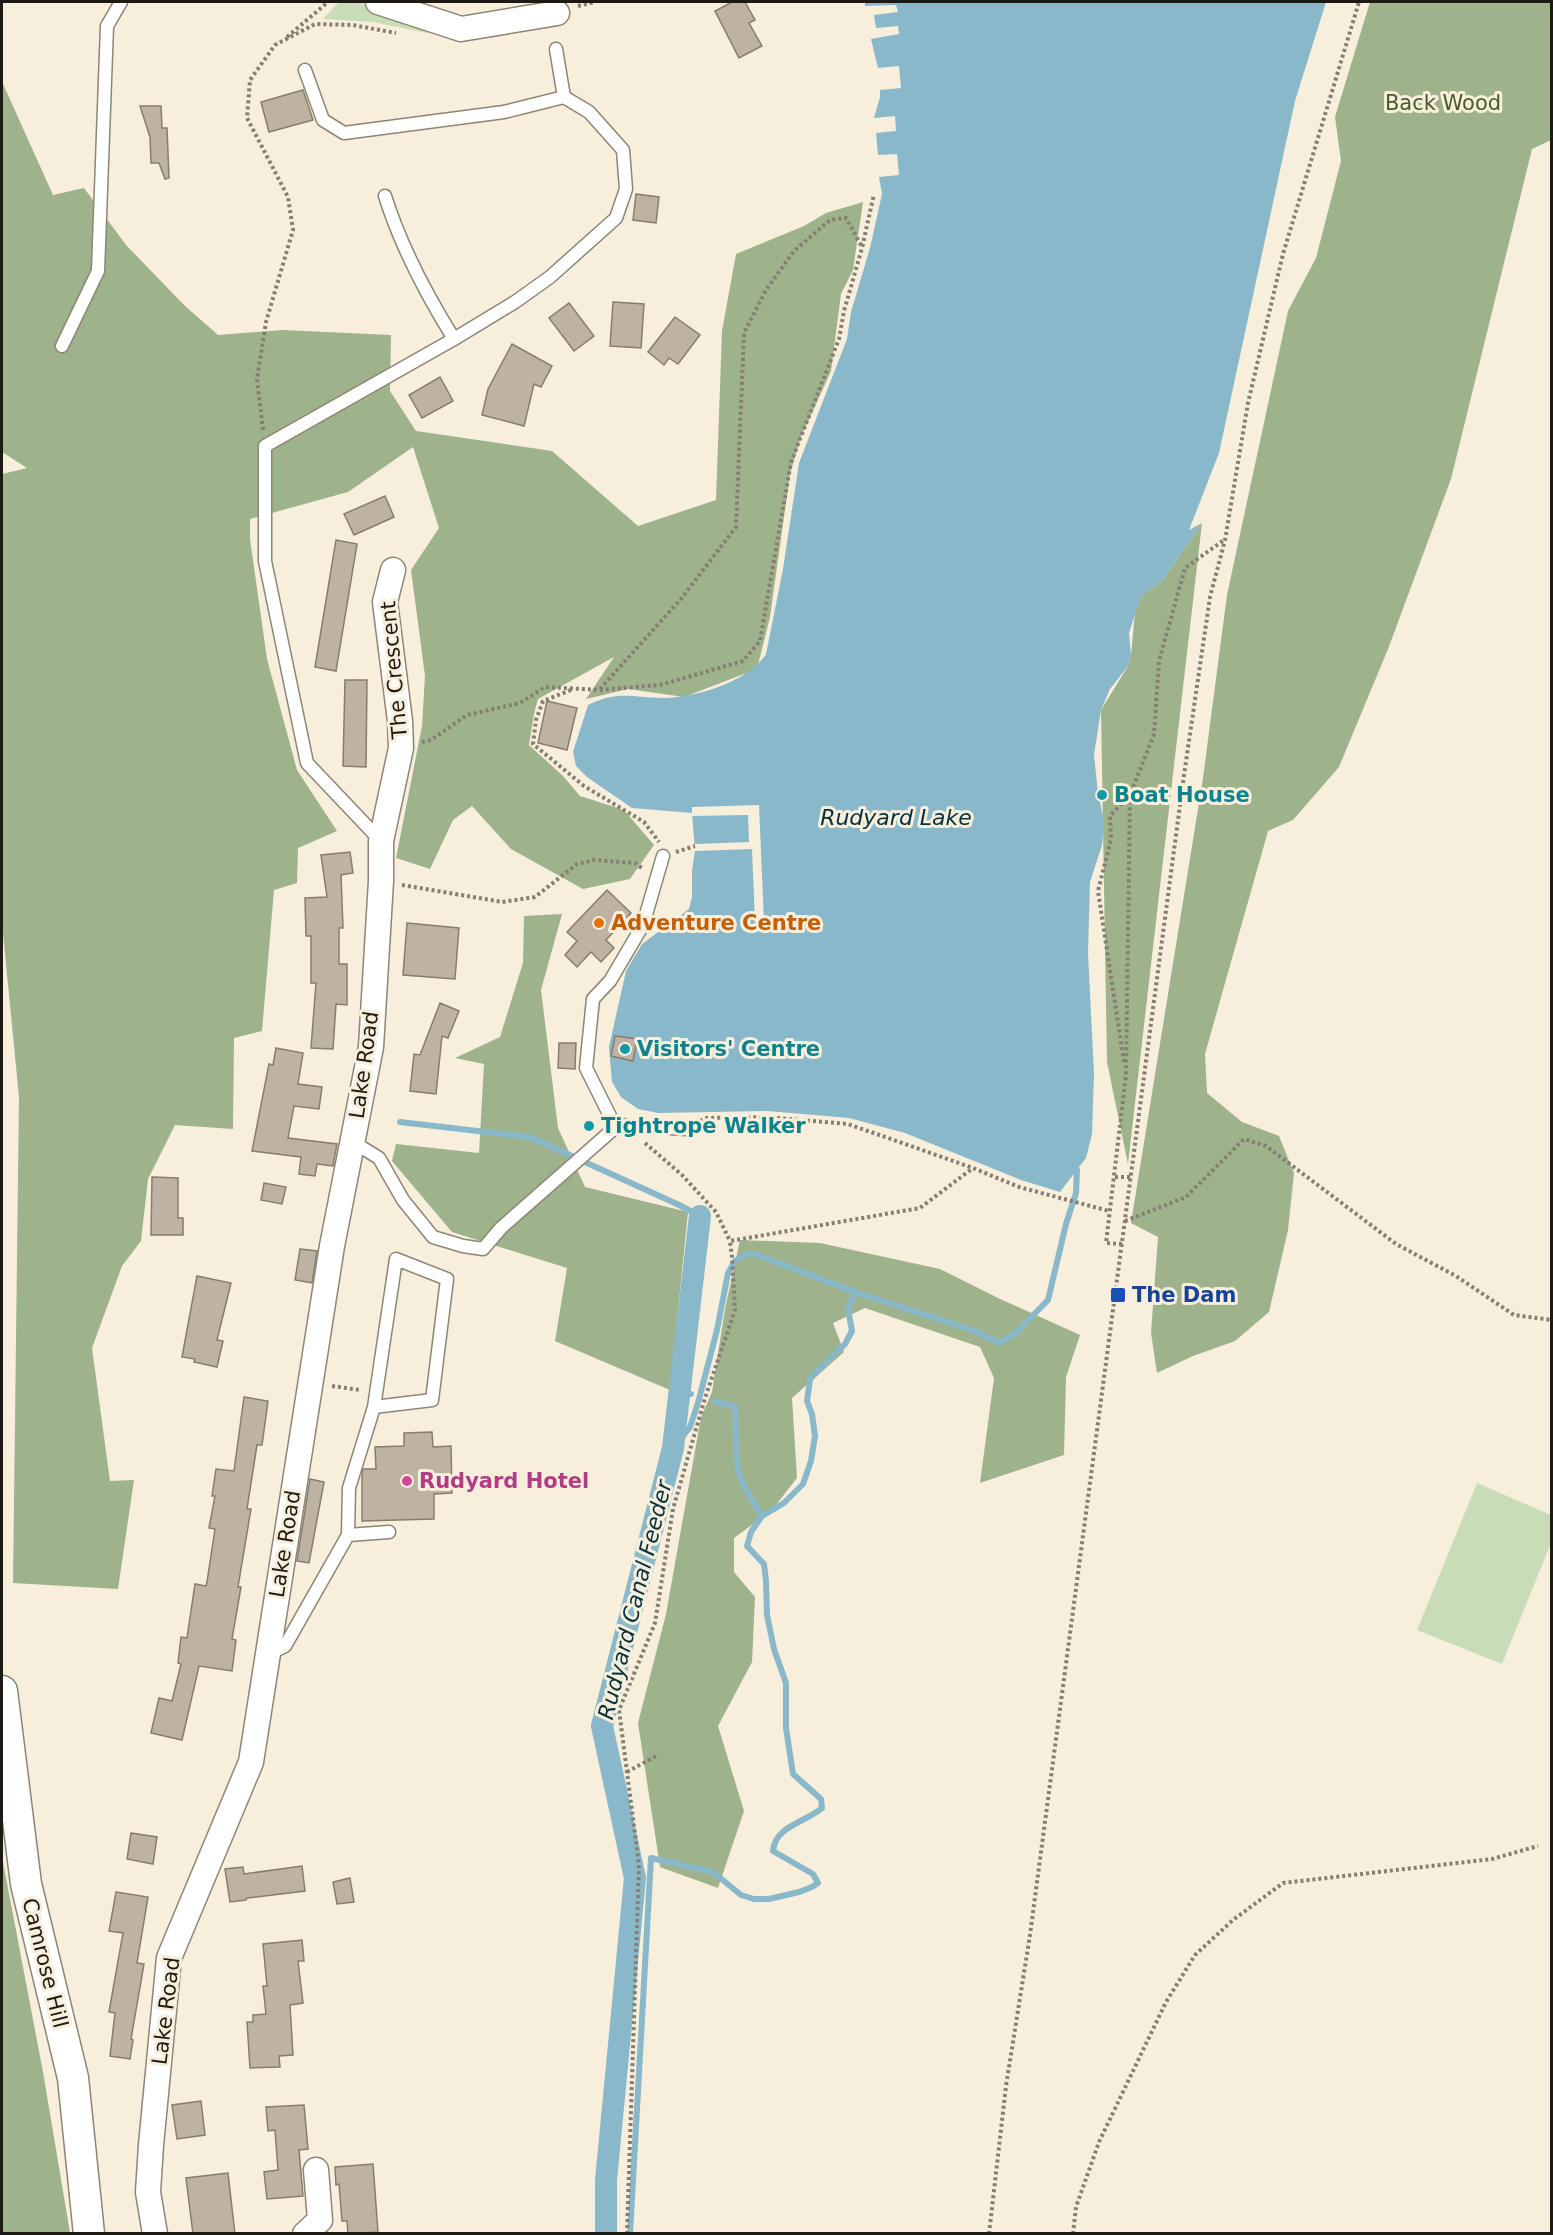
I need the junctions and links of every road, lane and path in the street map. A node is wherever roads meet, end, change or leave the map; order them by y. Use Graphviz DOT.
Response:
graph roads {
  1 [pos="121,2"];
  2 [pos="328,2"];
  3 [pos="378,2"];
  4 [pos="1359,2"];
  5 [pos="557,13"];
  6 [pos="405,35"];
  7 [pos="282,41"];
  8 [pos="556,49"];
  9 [pos="305,70"];
  10 [pos="564,98"];
  11 [pos="874,194"];
  12 [pos="385,196"];
  13 [pos="862,248"];
  14 [pos="454,339"];
  15 [pos="62,346"];
  16 [pos="265,446"];
  17 [pos="1225,540"];
  18 [pos="393,570"];
  19 [pos="575,689"];
  20 [pos="600,690"];
  21 [pos="401,748"];
  22 [pos="1130,795"];
  23 [pos="381,841"];
  24 [pos="695,846"];
  25 [pos="680,851"];
  26 [pos="663,856"];
  27 [pos="655,878"];
  28 [pos="381,881"];
  29 [pos="1126,1075"];
  30 [pos="618,1125"];
  31 [pos="687,1129"];
  32 [pos="353,1142"];
  33 [pos="973,1168"];
  34 [pos="1115,1177"];
  35 [pos="1131,1177"];
  36 [pos="1109,1211"];
  37 [pos="1125,1221"];
  38 [pos="729,1241"];
  39 [pos="1122,1244"];
  40 [pos="1551,1320"];
  41 [pos="310,1383"];
  42 [pos="376,1392"];
  43 [pos="374,1407"];
  44 [pos="389,1532"];
  45 [pos="348,1535"];
  46 [pos="268,1654"];
  47 [pos="2,1691"];
  48 [pos="658,1755"];
  49 [pos="627,1772"];
  50 [pos="1538,1846"];
  51 [pos="316,2170"];
  52 [pos="89,2234"];
  53 [pos="155,2234"];
  54 [pos="305,2234"];
  55 [pos="627,2234"];
  56 [pos="989,2234"];
  57 [pos="1072,2234"];
  1 -- 15 [label="lane"];
  2 -- 7 [label="path"];
  3 -- 5 [label="street"];
  4 -- 17 [label="path"];
  6 -- 7 [label="path"];
  7 -- 16 [label="path"];
  8 -- 10 [label="lane"];
  9 -- 10 [label="lane"];
  10 -- 14 [label="lane"];
  11 -- 13 [label="path"];
  12 -- 14 [label="lane"];
  13 -- 20 [label="path"];
  13 -- 20 [label="path"];
  14 -- 16 [label="lane"];
  16 -- 23 [label="lane"];
  17 -- 22 [label="path"];
  17 -- 35 [label="path"];
  18 -- 21 [label="street, The Crescent"];
  19 -- 20 [label="path"];
  19 -- 21 [label="path"];
  19 -- 26 [label="path"];
  21 -- 23 [label="street, The Crescent"];
  22 -- 29 [label="path"];
  22 -- 29 [label="path"];
  23 -- 28 [label="street, Lake Road"];
  24 -- 25 [label="path"];
  26 -- 27 [label="lane"];
  27 -- 28 [label="path"];
  27 -- 30 [label="lane"];
  28 -- 32 [label="street, Lake Road"];
  29 -- 34 [label="path"];
  30 -- 31 [label="lane"];
  30 -- 32 [label="lane"];
  30 -- 38 [label="path"];
  31 -- 33 [label="path"];
  32 -- 41 [label="street, Lake Road"];
  33 -- 36 [label="path"];
  33 -- 38 [label="path"];
  34 -- 35 [label="path"];
  34 -- 36 [label="path"];
  35 -- 37 [label="path"];
  36 -- 39 [label="path"];
  37 -- 39 [label="path"];
  37 -- 40 [label="path"];
  38 -- 49 [label="path"];
  39 -- 56 [label="path"];
  41 -- 42 [label="path"];
  41 -- 46 [label="street, Lake Road"];
  42 -- 43 [label="lane"];
  42 -- 43 [label="lane"];
  43 -- 45 [label="lane"];
  44 -- 45 [label="lane"];
  45 -- 46 [label="lane"];
  46 -- 53 [label="street, Lake Road"];
  47 -- 52 [label="street, Camrose Hill"];
  48 -- 49 [label="path"];
  49 -- 55 [label="path"];
  50 -- 57 [label="path"];
  51 -- 54 [label="street"];
}
